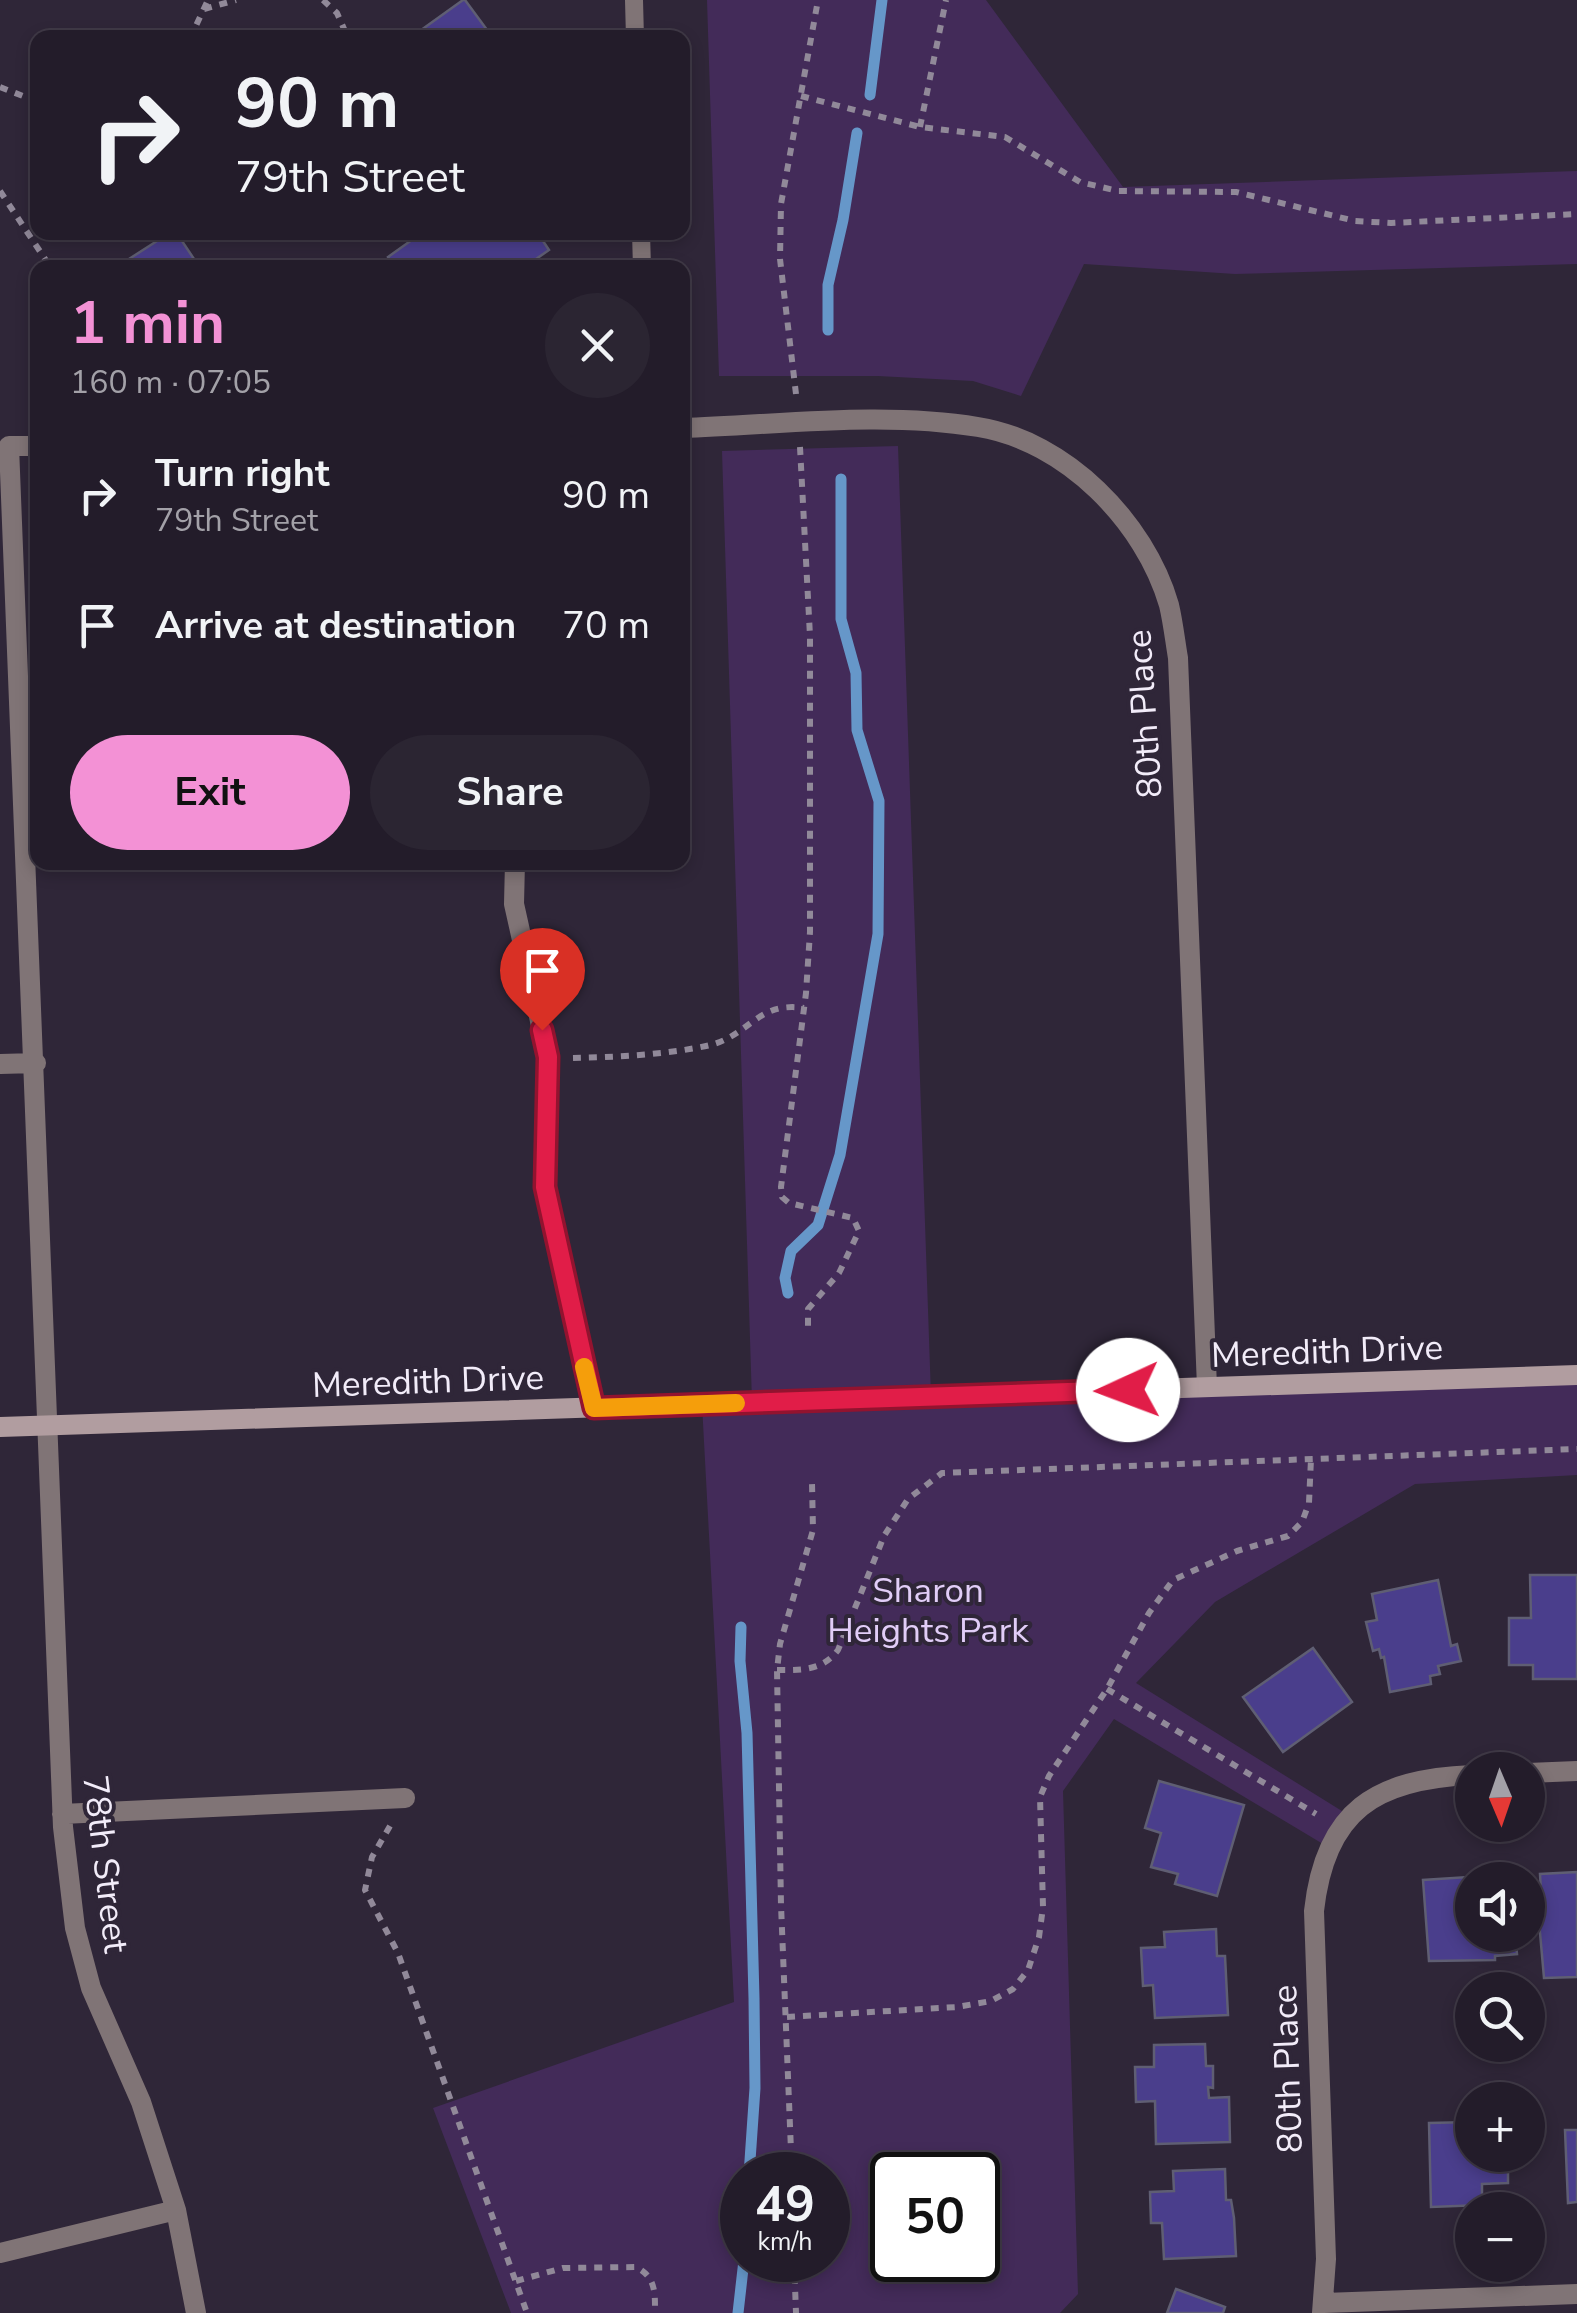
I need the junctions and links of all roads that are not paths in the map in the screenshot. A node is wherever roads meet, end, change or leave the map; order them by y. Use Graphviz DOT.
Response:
graph roads {
  1 [pos="634,0"];
  2 [pos="635,30"];
  3 [pos="690,428"];
  4 [pos="5,440"];
  5 [pos="30,445"];
  6 [pos="514,870"];
  7 [pos="36,1062"];
  8 [pos="0,1064"];
  9 [pos="1577,1375"];
  10 [pos="1207,1387"];
  11 [pos="594,1408"];
  12 [pos="48,1425"];
  13 [pos="0,1427"];
  14 [pos="1577,1771"];
  15 [pos="1545,1772"];
  16 [pos="1455,1777"];
  17 [pos="405,1798"];
  18 [pos="62,1814"];
  19 [pos="176,2210"];
  20 [pos="0,2253"];
  21 [pos="1577,2294"];
  22 [pos="1323,2308"];
  23 [pos="196,2313"];
  1 -- 2 [label="lane"];
  3 -- 10 [label="street, 80th Place"];
  4 -- 5 [label="street"];
  4 -- 7 [label="street, 78th Street"];
  6 -- 11 [label="street"];
  7 -- 8 [label="street"];
  7 -- 12 [label="street, 78th Street"];
  9 -- 10 [label="main road, Meredith Drive"];
  10 -- 11 [label="main road, Meredith Drive"];
  11 -- 12 [label="main road, Meredith Drive"];
  12 -- 13 [label="main road, Meredith Drive"];
  12 -- 18 [label="street, 78th Street"];
  14 -- 15 [label="street"];
  16 -- 22 [label="street, 80th Place"];
  17 -- 18 [label="street"];
  18 -- 19 [label="street, 78th Street"];
  19 -- 20 [label="street"];
  19 -- 23 [label="street, 78th Street"];
  21 -- 22 [label="street"];
}
